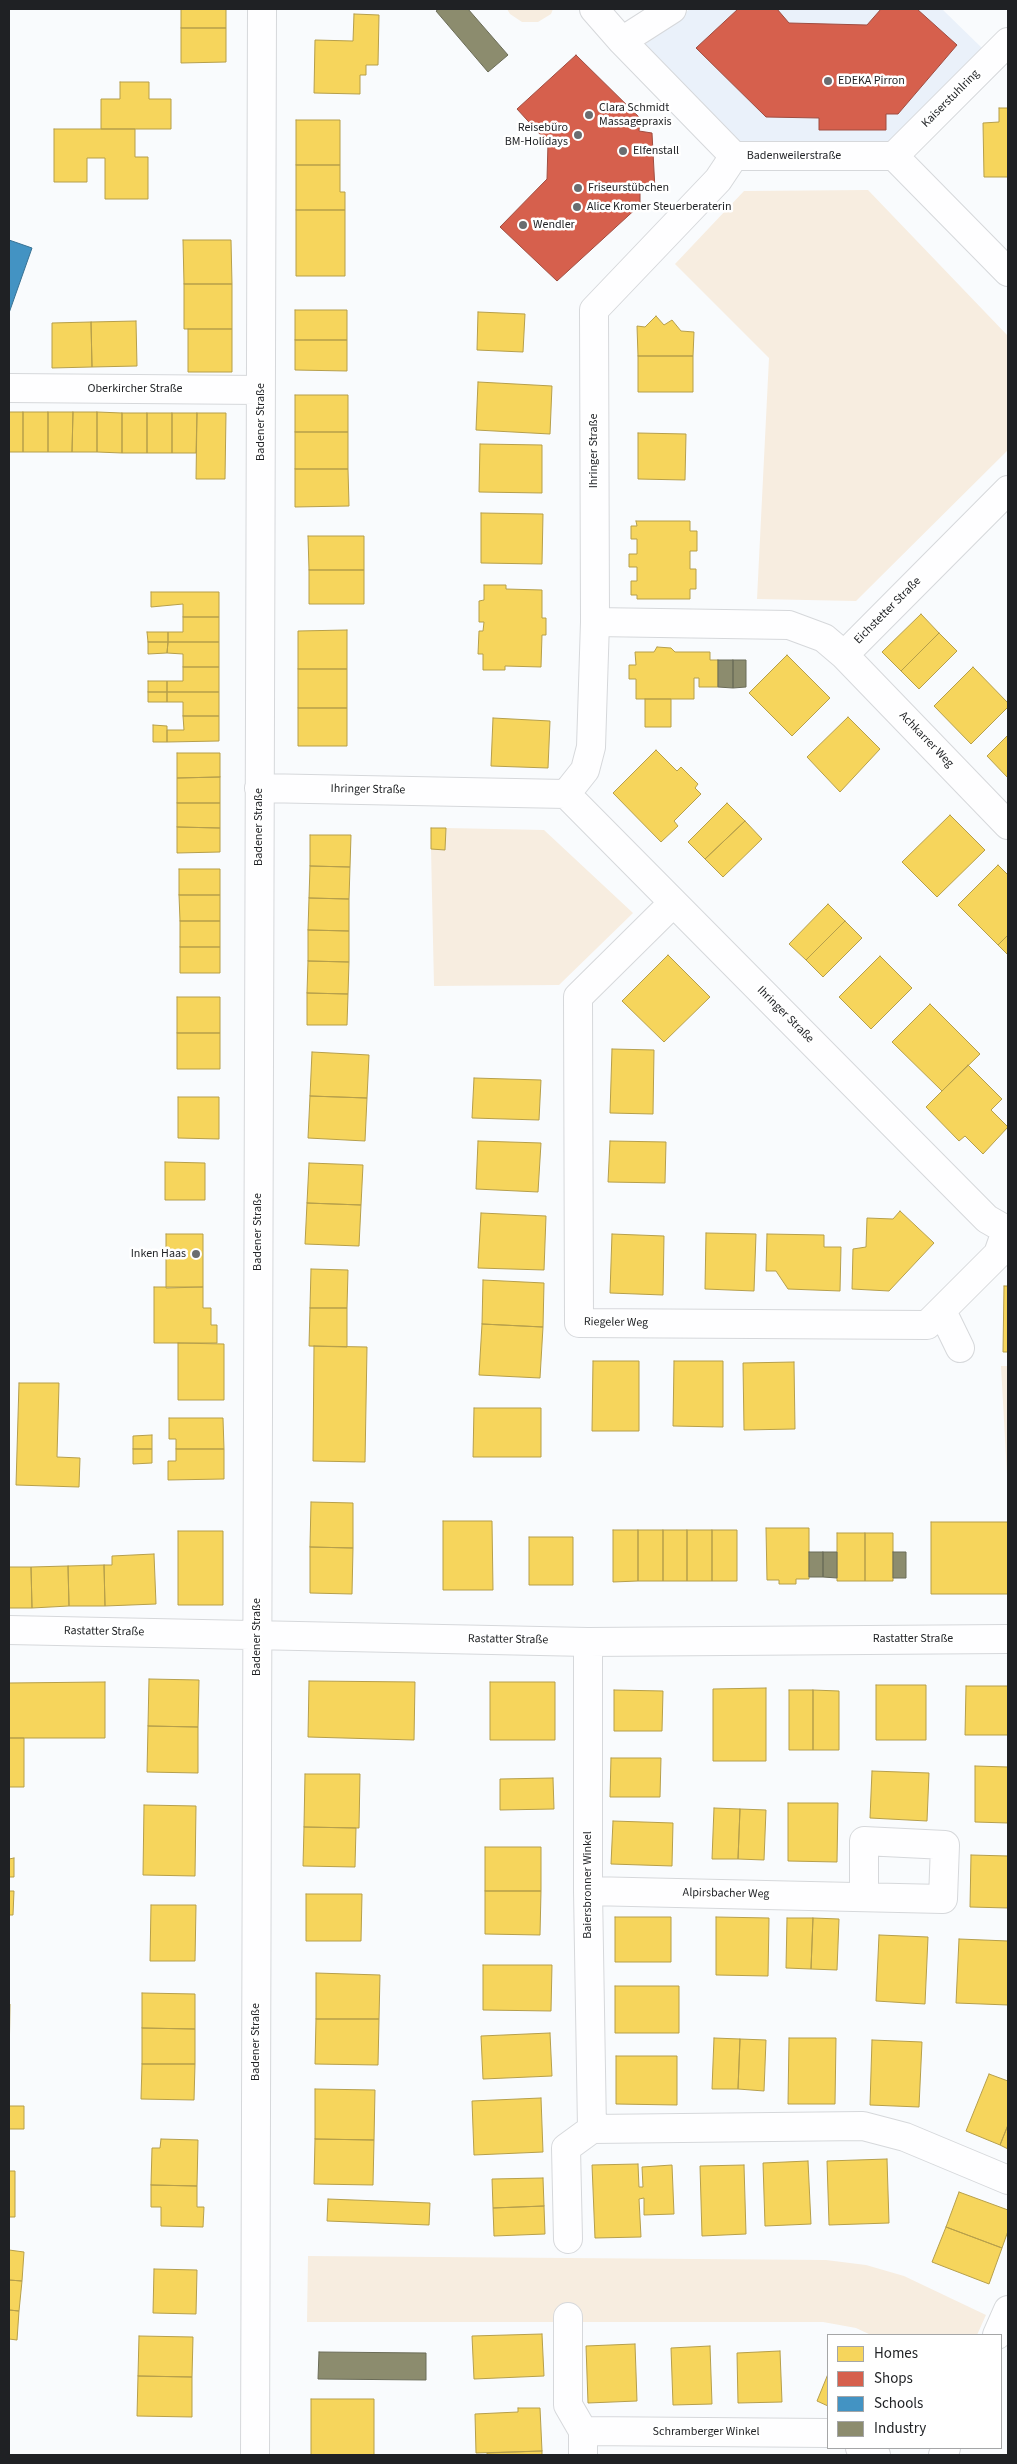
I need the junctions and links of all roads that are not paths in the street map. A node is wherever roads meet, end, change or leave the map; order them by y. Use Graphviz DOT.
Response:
graph roads {
  1 [pos="262,9"];
  2 [pos="594,9"];
  3 [pos="672,9"];
  4 [pos="622,42"];
  5 [pos="1008,42"];
  6 [pos="734,156"];
  7 [pos="894,156"];
  8 [pos="1008,272"];
  9 [pos="9,388"];
  10 [pos="261,390"];
  11 [pos="1008,490"];
  12 [pos="595,622"];
  13 [pos="844,655"];
  14 [pos="260,788"];
  15 [pos="566,794"];
  16 [pos="1008,825"];
  17 [pos="673,903"];
  18 [pos="1007,1231"];
  19 [pos="942,1311"];
  20 [pos="960,1348"];
  21 [pos="9,1630"];
  22 [pos="257,1634"];
  23 [pos="1008,1639"];
  24 [pos="588,1642"];
  25 [pos="588,1892"];
  26 [pos="864,1897"];
  27 [pos="592,2129"];
  28 [pos="1008,2180"];
  29 [pos="568,2239"];
  30 [pos="1008,2310"];
  31 [pos="568,2317"];
  32 [pos="997,2334"];
  33 [pos="827,2433"];
  34 [pos="583,2443"];
  35 [pos="862,2449"];
  36 [pos="255,2455"];
  37 [pos="876,2455"];
  1 -- 10 [label="street, Badener Straße"];
  2 -- 4 [label="street, Badenweilerstraße"];
  3 -- 4 [label="street"];
  4 -- 6 [label="street, Badenweilerstraße"];
  5 -- 7 [label="street, Kaiserstuhlring"];
  6 -- 7 [label="street, Badenweilerstraße"];
  6 -- 12 [label="street, Ihringer Straße"];
  7 -- 8 [label="street"];
  9 -- 10 [label="street, Oberkircher Straße"];
  10 -- 14 [label="street, Badener Straße"];
  11 -- 13 [label="street, Eichstetter Straße"];
  12 -- 13 [label="street, Eichstetter Straße"];
  12 -- 15 [label="street, Ihringer Straße"];
  13 -- 16 [label="street, Achkarrer Weg"];
  14 -- 15 [label="street, Ihringer Straße"];
  14 -- 22 [label="street, Badener Straße"];
  15 -- 17 [label="street, Ihringer Straße"];
  17 -- 18 [label="street, Ihringer Straße"];
  17 -- 19 [label="street, Riegeler Weg"];
  18 -- 19 [label="street, Riegeler Weg"];
  19 -- 20 [label="street"];
  21 -- 22 [label="street, Rastatter Straße"];
  22 -- 24 [label="street, Rastatter Straße"];
  22 -- 36 [label="street, Badener Straße"];
  23 -- 24 [label="street, Rastatter Straße"];
  24 -- 25 [label="street, Baiersbronner Winkel"];
  25 -- 26 [label="street, Alpirsbacher Weg"];
  25 -- 27 [label="street, Baiersbronner Winkel"];
  27 -- 28 [label="street"];
  27 -- 29 [label="street"];
  30 -- 32 [label="street"];
  31 -- 34 [label="street, Schramberger Winkel"];
  33 -- 34 [label="street, Schramberger Winkel"];
  35 -- 37 [label="street"];
}
